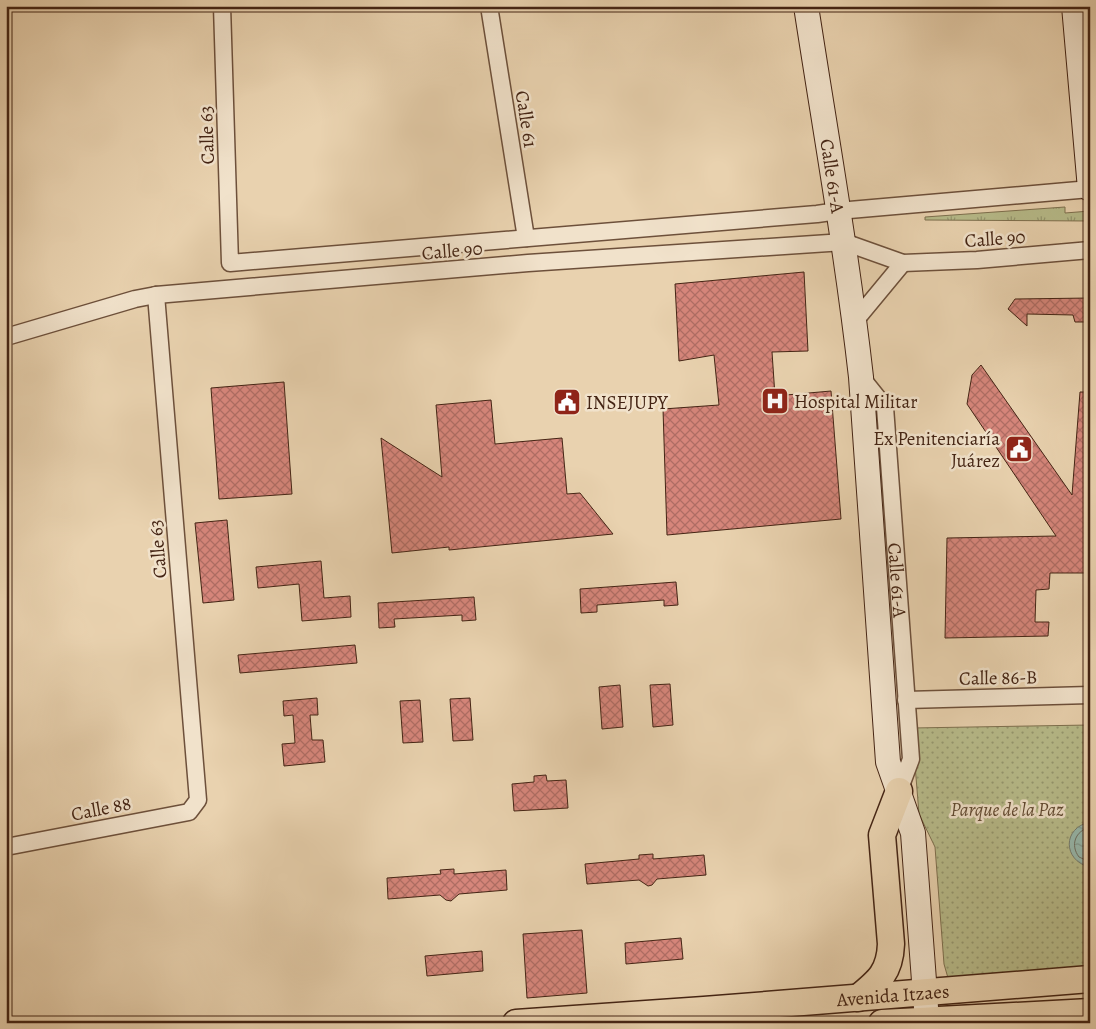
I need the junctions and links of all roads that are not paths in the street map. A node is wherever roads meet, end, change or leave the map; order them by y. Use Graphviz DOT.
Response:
graph roads {
  1 [pos="222,6"];
  2 [pos="488,6"];
  3 [pos="806,6"];
  4 [pos="1074,6"];
  5 [pos="1090,189"];
  6 [pos="838,211"];
  7 [pos="526,238"];
  8 [pos="844,242"];
  9 [pos="1090,250"];
  10 [pos="230,263"];
  11 [pos="903,263"];
  12 [pos="156,294"];
  13 [pos="855,320"];
  14 [pos="6,336"];
  15 [pos="861,377"];
  16 [pos="1090,695"];
  17 [pos="906,700"];
  18 [pos="899,791"];
  19 [pos="198,800"];
  20 [pos="6,847"];
  21 [pos="1090,979"];
  22 [pos="924,991"];
  23 [pos="858,998"];
  24 [pos="1090,1012"];
  25 [pos="704,1016"];
  26 [pos="927,1021"];
  27 [pos="516,1023"];
  28 [pos="882,1023"];
  1 -- 10 [label="street, Calle 63"];
  2 -- 7 [label="street, Calle 61"];
  3 -- 6 [label="street, Calle 61-A"];
  4 -- 5 [label="street"];
  5 -- 6 [label="street, Calle 90"];
  6 -- 7 [label="street, Calle 90"];
  6 -- 8 [label="street, Calle 61-A"];
  7 -- 10 [label="street, Calle 90"];
  8 -- 11 [label="street, Calle 90"];
  8 -- 12 [label="street, Calle 90"];
  8 -- 13 [label="street, Calle 61-A"];
  9 -- 11 [label="street, Calle 90"];
  11 -- 13 [label="street"];
  12 -- 14 [label="street, Calle 90"];
  12 -- 19 [label="street, Calle 63"];
  13 -- 15 [label="street, Calle 61-A"];
  15 -- 17 [label="street, Calle 61-A"];
  15 -- 18 [label="street, Calle 61-A"];
  16 -- 17 [label="street, Calle 86-B"];
  17 -- 18 [label="street, Calle 61-A"];
  18 -- 22 [label="street, Calle 61-A"];
  18 -- 23 [label="main road"];
  19 -- 20 [label="street, Calle 88"];
  21 -- 22 [label="main road, Avenida Itzaes"];
  22 -- 23 [label="main road, Avenida Itzaes"];
  22 -- 26 [label="street, Calle 61-A"];
  23 -- 25 [label="main road, Avenida Itzaes"];
  24 -- 26 [label="main road, Avenida Itzaes"];
  25 -- 27 [label="main road, Avenida Itzaes"];
  26 -- 28 [label="main road, Avenida Itzaes"];
}
